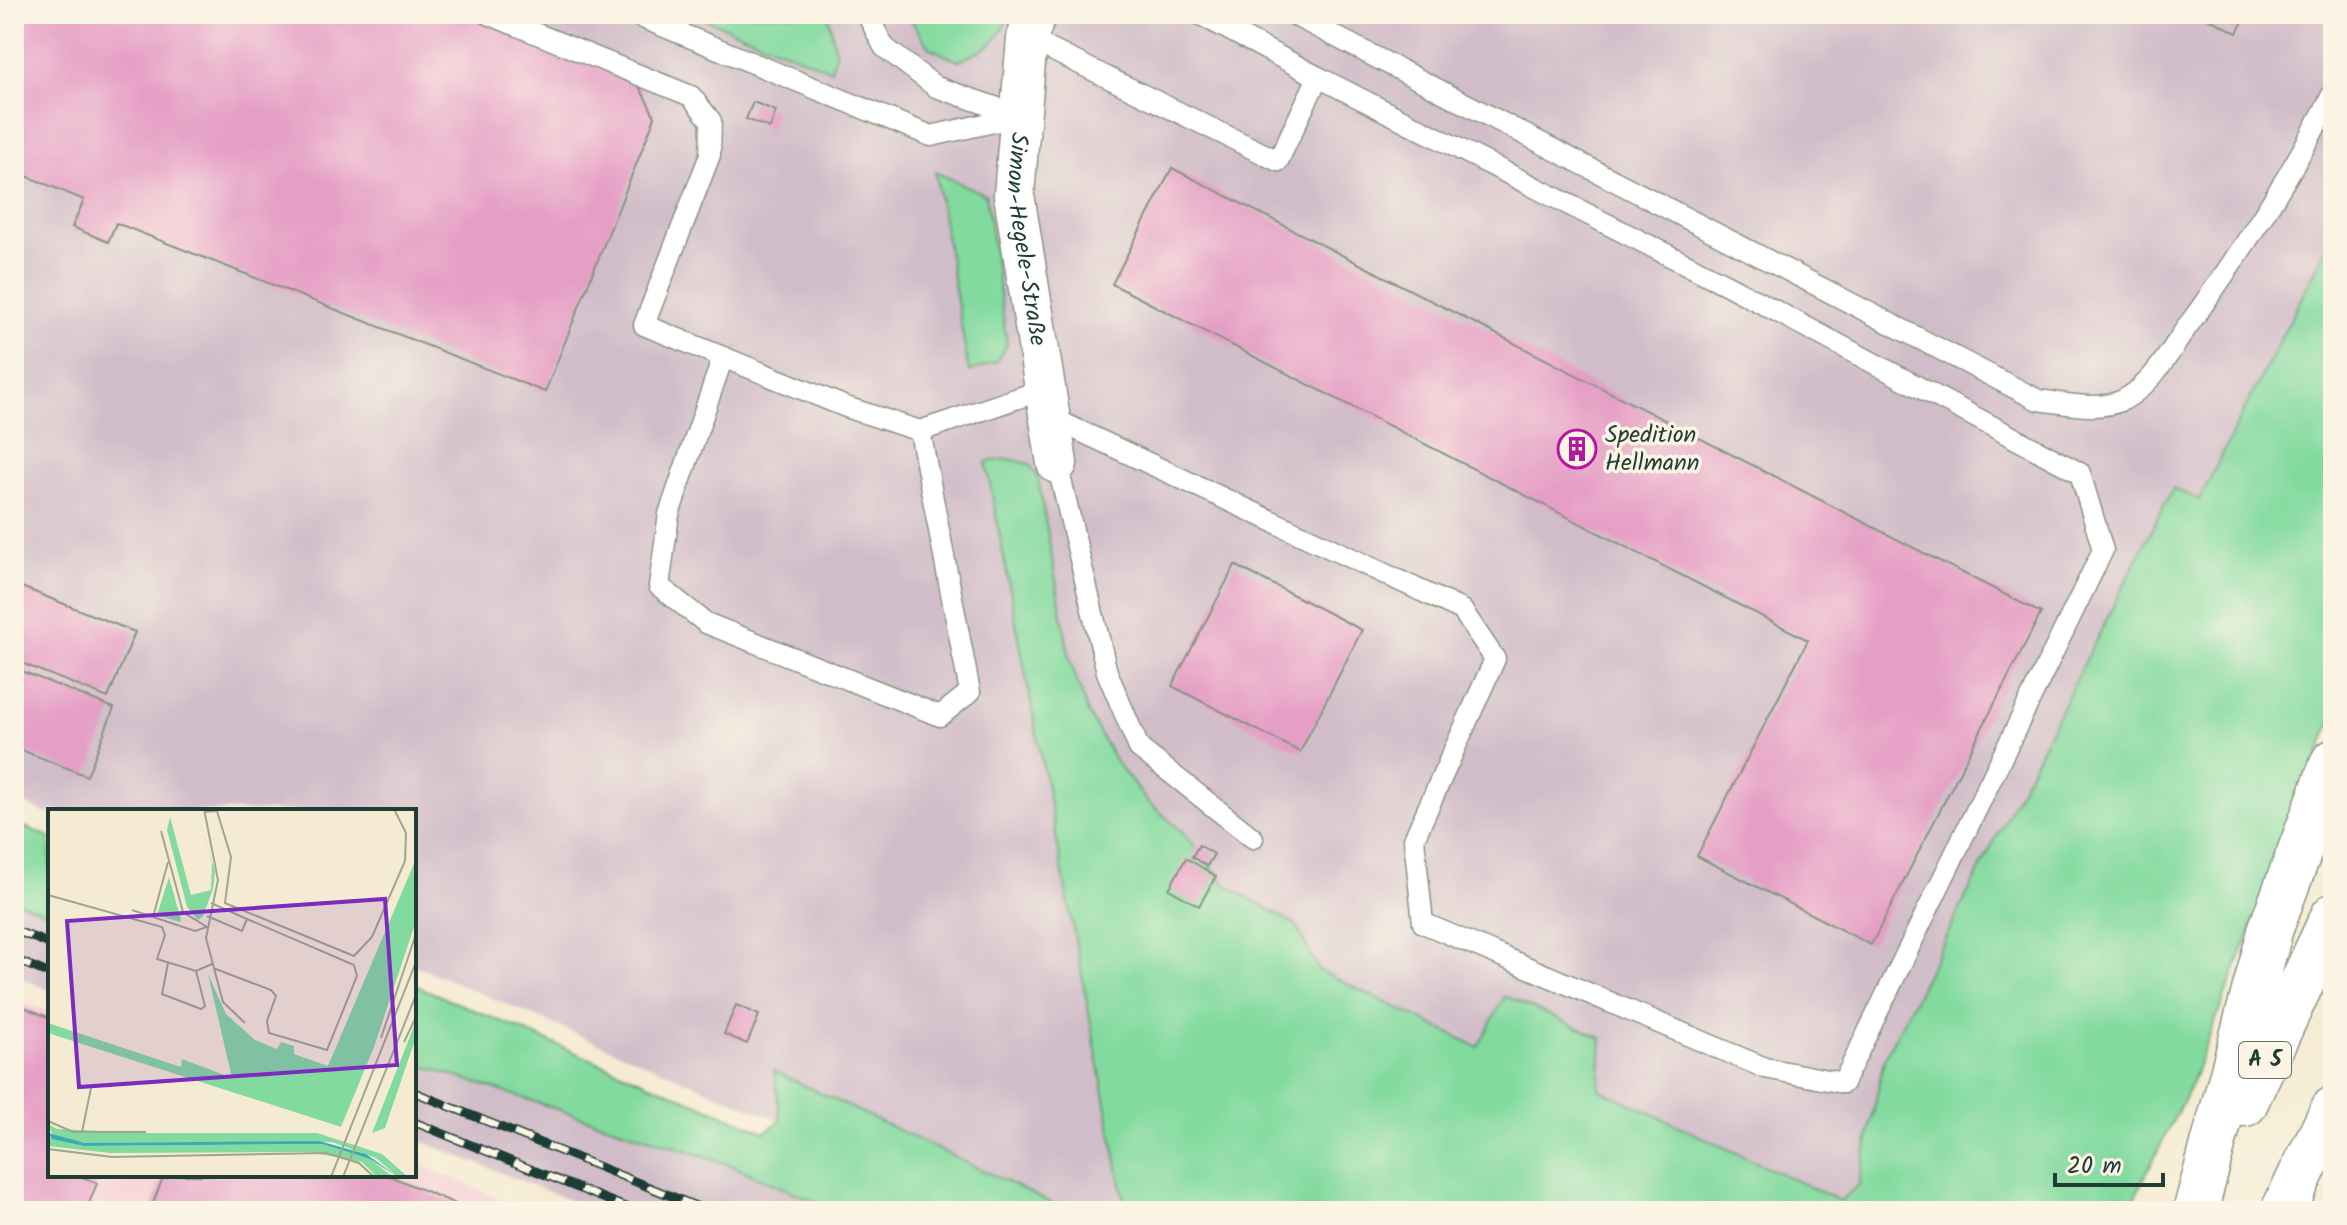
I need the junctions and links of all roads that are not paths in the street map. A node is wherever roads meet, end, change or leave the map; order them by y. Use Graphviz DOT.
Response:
graph roads {
  1 [pos="488,14"];
  2 [pos="633,14"];
  3 [pos="867,14"];
  4 [pos="1199,14"];
  5 [pos="1292,14"];
  6 [pos="1032,26"];
  7 [pos="1318,77"];
  8 [pos="2333,93"];
  9 [pos="1021,116"];
  10 [pos="723,357"];
  11 [pos="1048,403"];
  12 [pos="920,431"];
  13 [pos="1057,463"];
  14 [pos="2333,762"];
  15 [pos="1253,838"];
  16 [pos="2333,916"];
  17 [pos="2333,1109"];
  18 [pos="2333,1155"];
  19 [pos="2196,1208"];
  20 [pos="2283,1211"];
  21 [pos="2289,1211"];
  1 -- 10 [label="lane"];
  2 -- 9 [label="lane"];
  3 -- 9 [label="lane"];
  4 -- 7 [label="lane"];
  5 -- 8 [label="lane"];
  6 -- 7 [label="lane"];
  6 -- 9 [label="street, Simon-Hegele-Straße"];
  7 -- 11 [label="lane"];
  9 -- 11 [label="street, Simon-Hegele-Straße"];
  10 -- 12 [label="lane"];
  10 -- 12 [label="lane"];
  11 -- 12 [label="lane"];
  11 -- 13 [label="street, Simon-Hegele-Straße"];
  13 -- 15 [label="lane"];
  14 -- 19 [label="highway, A 5"];
  16 -- 19 [label="highway, A 5"];
  17 -- 20 [label="highway"];
  18 -- 21 [label="highway"];
}
